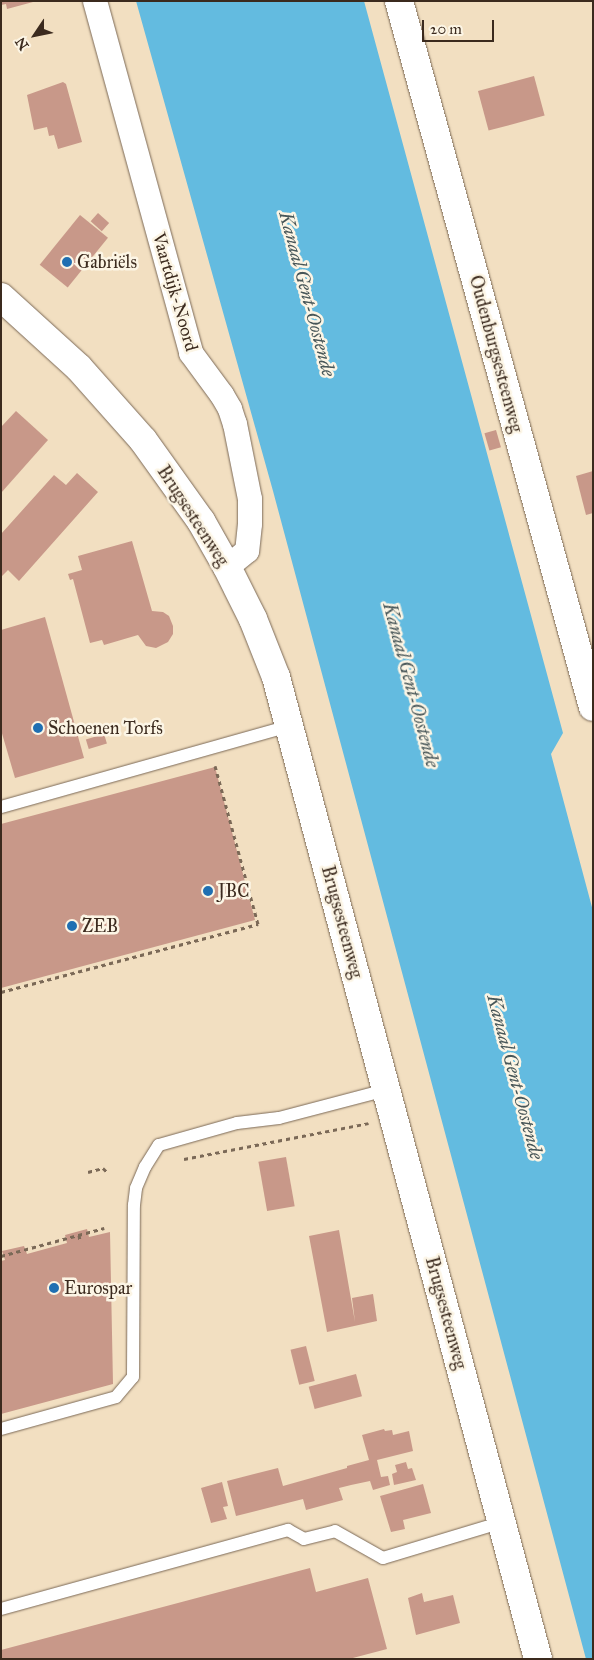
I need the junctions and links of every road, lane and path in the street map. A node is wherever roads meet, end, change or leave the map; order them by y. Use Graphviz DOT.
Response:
graph roads {
  1 [pos="95,1"];
  2 [pos="399,1"];
  3 [pos="1,297"];
  4 [pos="228,567"];
  5 [pos="593,708"];
  6 [pos="290,726"];
  7 [pos="210,749"];
  8 [pos="1,807"];
  9 [pos="1,992"];
  10 [pos="386,1090"];
  11 [pos="394,1118"];
  12 [pos="178,1160"];
  13 [pos="88,1172"];
  14 [pos="108,1174"];
  15 [pos="104,1228"];
  16 [pos="79,1235"];
  17 [pos="80,1240"];
  18 [pos="1,1256"];
  19 [pos="1,1429"];
  20 [pos="502,1522"];
  21 [pos="1,1609"];
  22 [pos="538,1659"];
  1 -- 4 [label="street, Vaartdijk-Noord"];
  2 -- 5 [label="main road, Oudenburgsesteenweg"];
  3 -- 4 [label="main road, Brugsesteenweg"];
  4 -- 6 [label="main road, Brugsesteenweg"];
  6 -- 7 [label="lane"];
  6 -- 10 [label="main road, Brugsesteenweg"];
  7 -- 8 [label="lane"];
  7 -- 9 [label="path"];
  10 -- 11 [label="main road, Brugsesteenweg"];
  10 -- 19 [label="lane"];
  11 -- 12 [label="path"];
  11 -- 20 [label="main road, Brugsesteenweg"];
  13 -- 14 [label="path"];
  15 -- 16 [label="path"];
  16 -- 17 [label="path"];
  16 -- 18 [label="path"];
  20 -- 21 [label="lane"];
  20 -- 22 [label="main road, Brugsesteenweg"];
}
